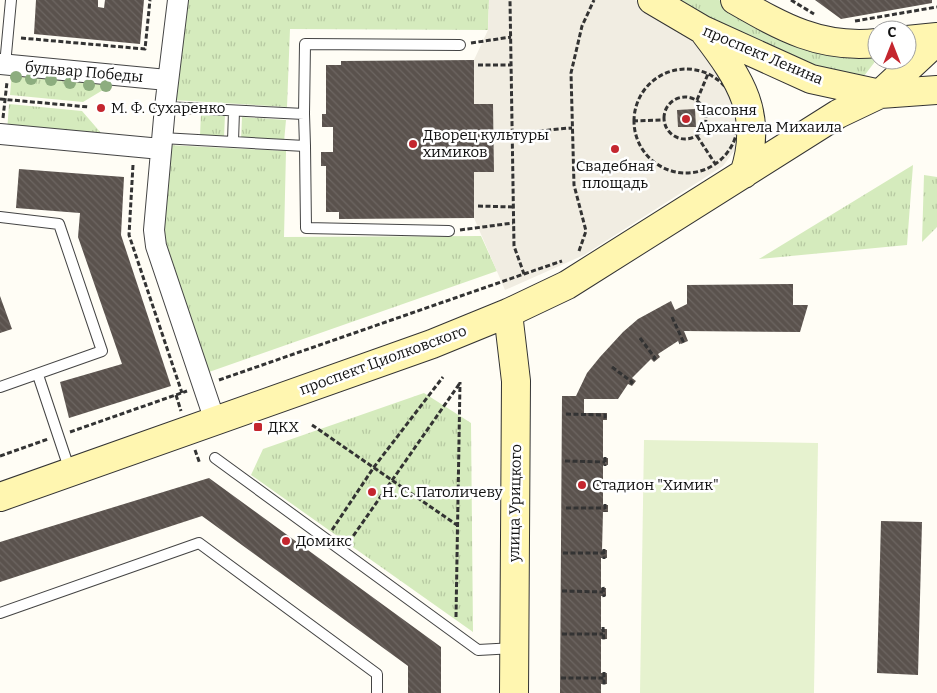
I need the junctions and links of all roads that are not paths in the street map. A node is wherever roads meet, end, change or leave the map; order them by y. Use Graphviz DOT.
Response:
graph roads {
  1 [pos="11,0"];
  2 [pos="178,0"];
  3 [pos="652,0"];
  4 [pos="735,0"];
  5 [pos="703,30"];
  6 [pos="937,37"];
  7 [pos="917,39"];
  8 [pos="937,41"];
  9 [pos="867,43"];
  10 [pos="460,45"];
  11 [pos="4,65"];
  12 [pos="167,80"];
  13 [pos="937,90"];
  14 [pos="880,94"];
  15 [pos="165,107"];
  16 [pos="234,111"];
  17 [pos="304,114"];
  18 [pos="0,137"];
  19 [pos="233,142"];
  20 [pos="161,143"];
  21 [pos="305,146"];
  22 [pos="744,174"];
  23 [pos="0,217"];
  24 [pos="449,231"];
  25 [pos="508,314"];
  26 [pos="38,375"];
  27 [pos="0,387"];
  28 [pos="215,421"];
  29 [pos="215,458"];
  30 [pos="70,472"];
  31 [pos="0,497"];
  32 [pos="0,613"];
  33 [pos="514,648"];
  34 [pos="377,693"];
  35 [pos="514,693"];
  1 -- 11 [label="lane"];
  2 -- 12 [label="street"];
  3 -- 5 [label="main road, проспект Ленина"];
  4 -- 9 [label="main road"];
  5 -- 14 [label="main road, проспект Ленина"];
  5 -- 22 [label="main road"];
  6 -- 7 [label="main road"];
  8 -- 14 [label="main road"];
  10 -- 17 [label="lane"];
  11 -- 12 [label="street, бульвар Победы"];
  12 -- 15 [label="street"];
  13 -- 14 [label="main road"];
  14 -- 22 [label="main road, проспект Циолковского"];
  15 -- 16 [label="lane"];
  15 -- 20 [label="street"];
  16 -- 17 [label="lane"];
  16 -- 19 [label="lane"];
  17 -- 21 [label="lane"];
  18 -- 20 [label="street"];
  19 -- 20 [label="lane"];
  19 -- 21 [label="lane"];
  20 -- 28 [label="street"];
  21 -- 24 [label="lane"];
  22 -- 25 [label="main road, проспект Циолковского"];
  23 -- 26 [label="lane"];
  25 -- 28 [label="main road, проспект Циолковского"];
  25 -- 33 [label="main road, улица Урицкого"];
  26 -- 27 [label="lane"];
  26 -- 30 [label="lane"];
  28 -- 30 [label="main road, проспект Циолковского"];
  29 -- 33 [label="lane"];
  30 -- 31 [label="main road, проспект Циолковского"];
  32 -- 34 [label="lane"];
  33 -- 35 [label="main road, улица Урицкого"];
}
